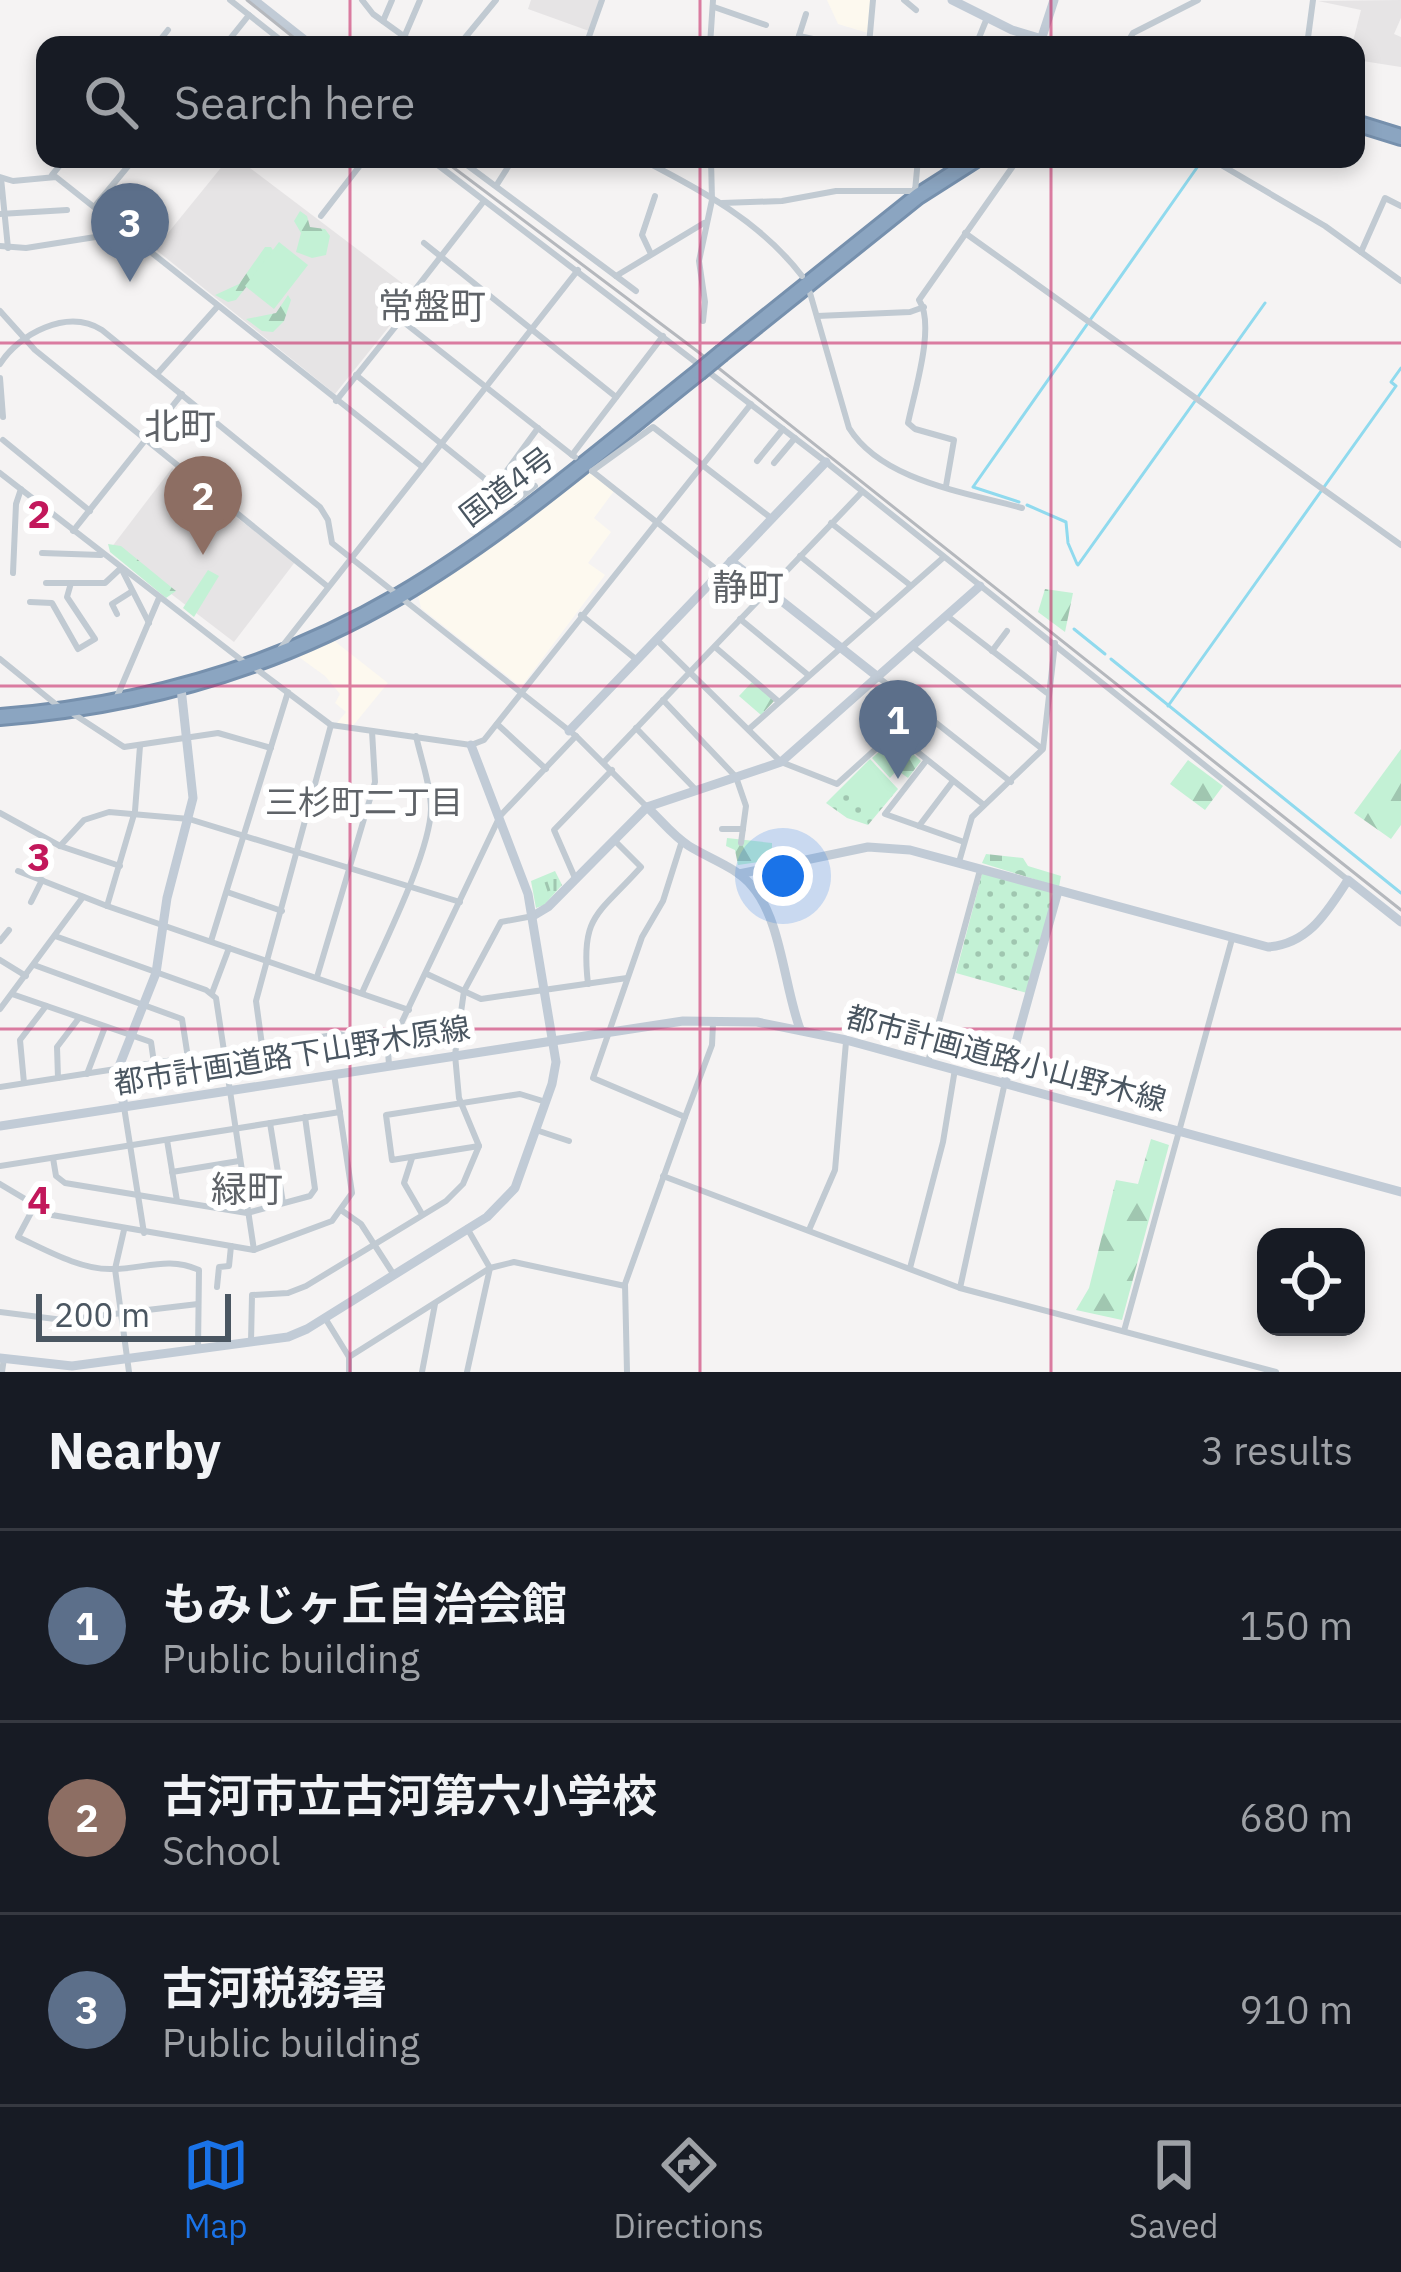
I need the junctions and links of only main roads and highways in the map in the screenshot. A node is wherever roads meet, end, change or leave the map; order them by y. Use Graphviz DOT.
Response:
graph roads {
  1 [pos="1365,126"];
  2 [pos="1401,137"];
  3 [pos="960,168"];
  4 [pos="0,717"];
  1 -- 2 [label="highway"];
  3 -- 4 [label="highway, 国道4号, bridge"];
}
